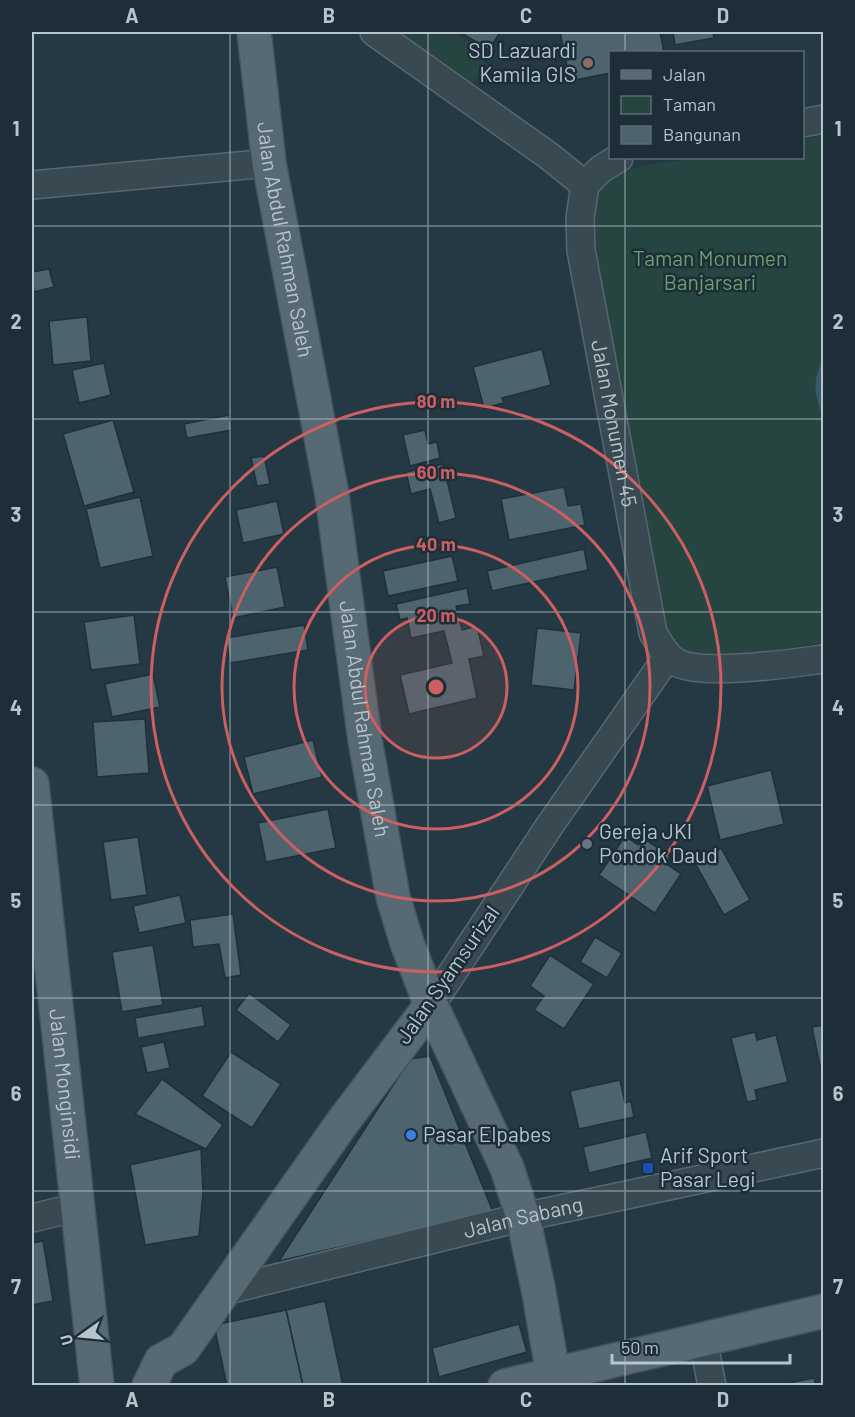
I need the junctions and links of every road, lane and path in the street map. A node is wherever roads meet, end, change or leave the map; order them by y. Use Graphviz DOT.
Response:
graph roads {
  1 [pos="254,32"];
  2 [pos="374,32"];
  3 [pos="824,119"];
  4 [pos="804,123"];
  5 [pos="618,159"];
  6 [pos="269,163"];
  7 [pos="32,185"];
  8 [pos="585,185"];
  9 [pos="668,656"];
  10 [pos="824,659"];
  11 [pos="32,784"];
  12 [pos="431,1005"];
  13 [pos="824,1153"];
  14 [pos="78,1207"];
  15 [pos="523,1216"];
  16 [pos="32,1218"];
  17 [pos="224,1291"];
  18 [pos="824,1311"];
  19 [pos="703,1339"];
  20 [pos="183,1349"];
  21 [pos="554,1380"];
  22 [pos="96,1386"];
  23 [pos="149,1386"];
  24 [pos="168,1386"];
  25 [pos="506,1386"];
  26 [pos="712,1386"];
  1 -- 6 [label="main road, Jalan Abdul Rahman Saleh"];
  2 -- 8 [label="street"];
  3 -- 4 [label="street"];
  5 -- 8 [label="street"];
  6 -- 7 [label="street"];
  6 -- 12 [label="main road, Jalan Abdul Rahman Saleh"];
  8 -- 9 [label="street, Jalan Monumen 45"];
  9 -- 10 [label="street"];
  9 -- 12 [label="street, Jalan Syamsurizal"];
  11 -- 14 [label="main road, Jalan Monginsidi"];
  12 -- 15 [label="main road, Jalan Abdul Rahman Saleh"];
  12 -- 17 [label="main road, Jalan Syamsurizal"];
  13 -- 15 [label="street, Jalan Sabang"];
  14 -- 16 [label="street"];
  14 -- 22 [label="main road, Jalan Monginsidi"];
  15 -- 17 [label="street, Jalan Sabang"];
  15 -- 21 [label="main road, Jalan Abdul Rahman Saleh"];
  17 -- 20 [label="main road, Jalan Syamsurizal"];
  18 -- 19 [label="main road"];
  19 -- 21 [label="main road"];
  19 -- 26 [label="street"];
  20 -- 23 [label="main road"];
  20 -- 24 [label="main road"];
  21 -- 25 [label="main road"];
}
